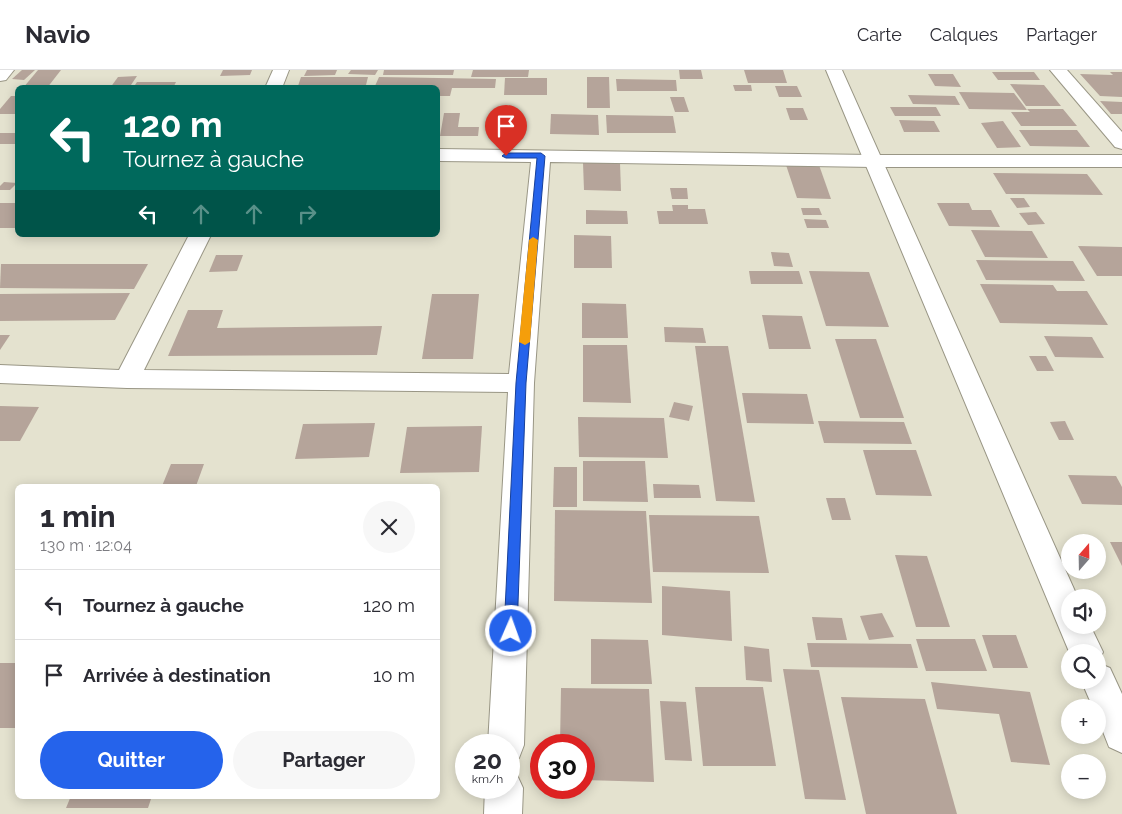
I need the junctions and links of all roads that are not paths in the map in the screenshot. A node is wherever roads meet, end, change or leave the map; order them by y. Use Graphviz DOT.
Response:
graph roads {
  1 [pos="6,70"];
  2 [pos="281,70"];
  3 [pos="834,70"];
  4 [pos="1058,70"];
  5 [pos="0,76"];
  6 [pos="274,85"];
  7 [pos="1122,143"];
  8 [pos="440,155"];
  9 [pos="541,156"];
  10 [pos="874,161"];
  11 [pos="1122,161"];
  12 [pos="199,237"];
  13 [pos="0,374"];
  14 [pos="127,378"];
  15 [pos="521,383"];
  16 [pos="1061,594"];
  17 [pos="1103,689"];
  18 [pos="506,734"];
  19 [pos="1122,735"];
  20 [pos="504,799"];
  21 [pos="503,814"];
  1 -- 5 [label="street"];
  2 -- 6 [label="street"];
  3 -- 10 [label="street"];
  4 -- 7 [label="street"];
  8 -- 9 [label="street"];
  9 -- 10 [label="street"];
  9 -- 15 [label="street"];
  10 -- 11 [label="street"];
  10 -- 16 [label="street"];
  12 -- 14 [label="street"];
  13 -- 14 [label="street"];
  14 -- 15 [label="street"];
  15 -- 18 [label="street"];
  17 -- 19 [label="street"];
  20 -- 21 [label="street"];
}
